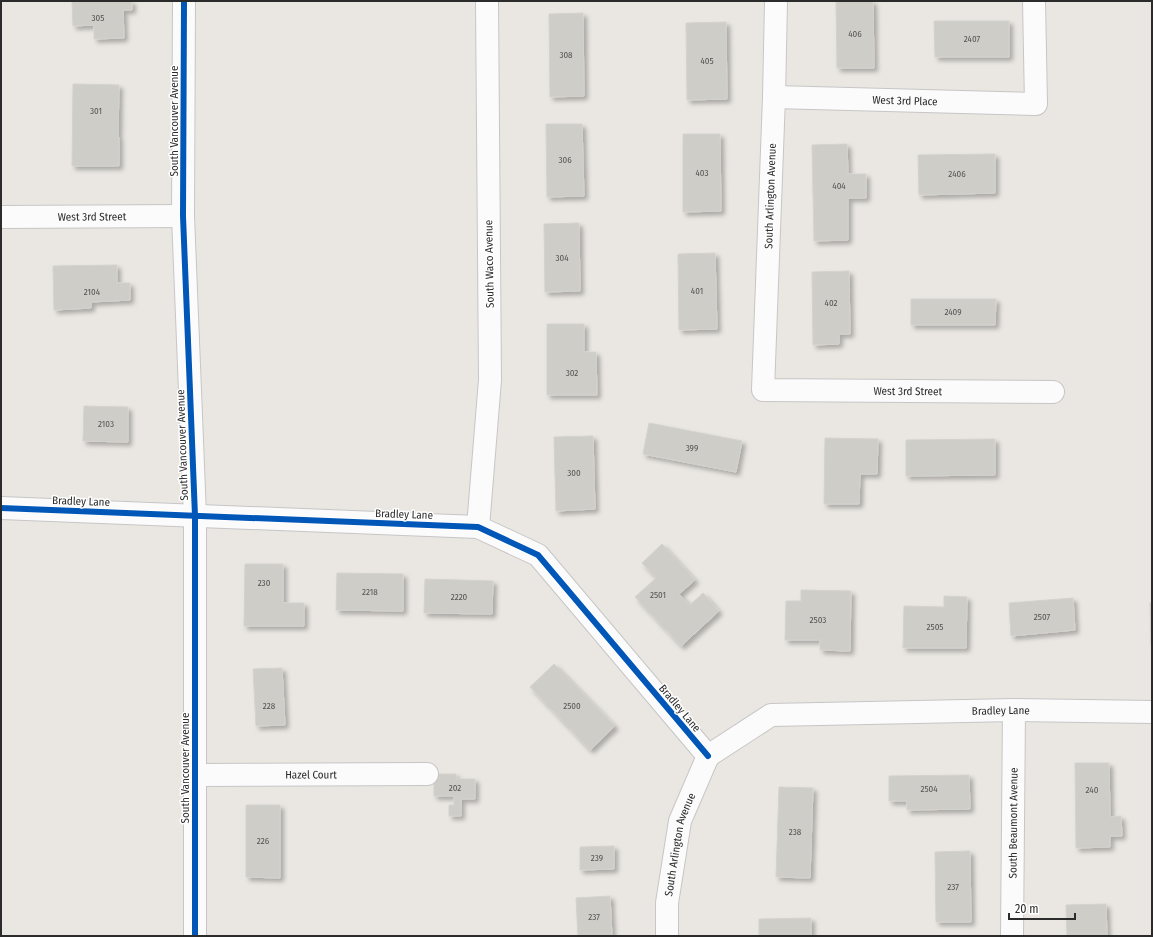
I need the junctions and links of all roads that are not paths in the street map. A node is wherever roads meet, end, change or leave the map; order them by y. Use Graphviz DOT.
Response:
graph roads {
  1 [pos="184,1"];
  2 [pos="487,1"];
  3 [pos="776,1"];
  4 [pos="1034,1"];
  5 [pos="774,97"];
  6 [pos="183,216"];
  7 [pos="1,217"];
  8 [pos="763,390"];
  9 [pos="1054,392"];
  10 [pos="1,508"];
  11 [pos="195,516"];
  12 [pos="478,527"];
  13 [pos="1014,710"];
  14 [pos="1152,712"];
  15 [pos="708,756"];
  16 [pos="427,774"];
  17 [pos="195,775"];
  18 [pos="195,936"];
  19 [pos="667,936"];
  20 [pos="1012,936"];
  1 -- 6 [label="street, South Vancouver Avenue"];
  2 -- 12 [label="street, South Waco Avenue"];
  3 -- 5 [label="street, South Arlington Avenue"];
  4 -- 5 [label="street, West 3rd Place"];
  5 -- 8 [label="street, South Arlington Avenue"];
  6 -- 7 [label="street, West 3rd Street"];
  6 -- 11 [label="street, South Vancouver Avenue"];
  8 -- 9 [label="street, West 3rd Street"];
  10 -- 11 [label="street, Bradley Lane"];
  11 -- 12 [label="street, Bradley Lane"];
  11 -- 17 [label="street, South Vancouver Avenue"];
  12 -- 15 [label="street, Bradley Lane"];
  13 -- 14 [label="street, Bradley Lane"];
  13 -- 15 [label="street, Bradley Lane"];
  13 -- 20 [label="street, South Beaumont Avenue"];
  15 -- 19 [label="street, South Arlington Avenue"];
  16 -- 17 [label="street, Hazel Court"];
  17 -- 18 [label="street, South Vancouver Avenue"];
}
